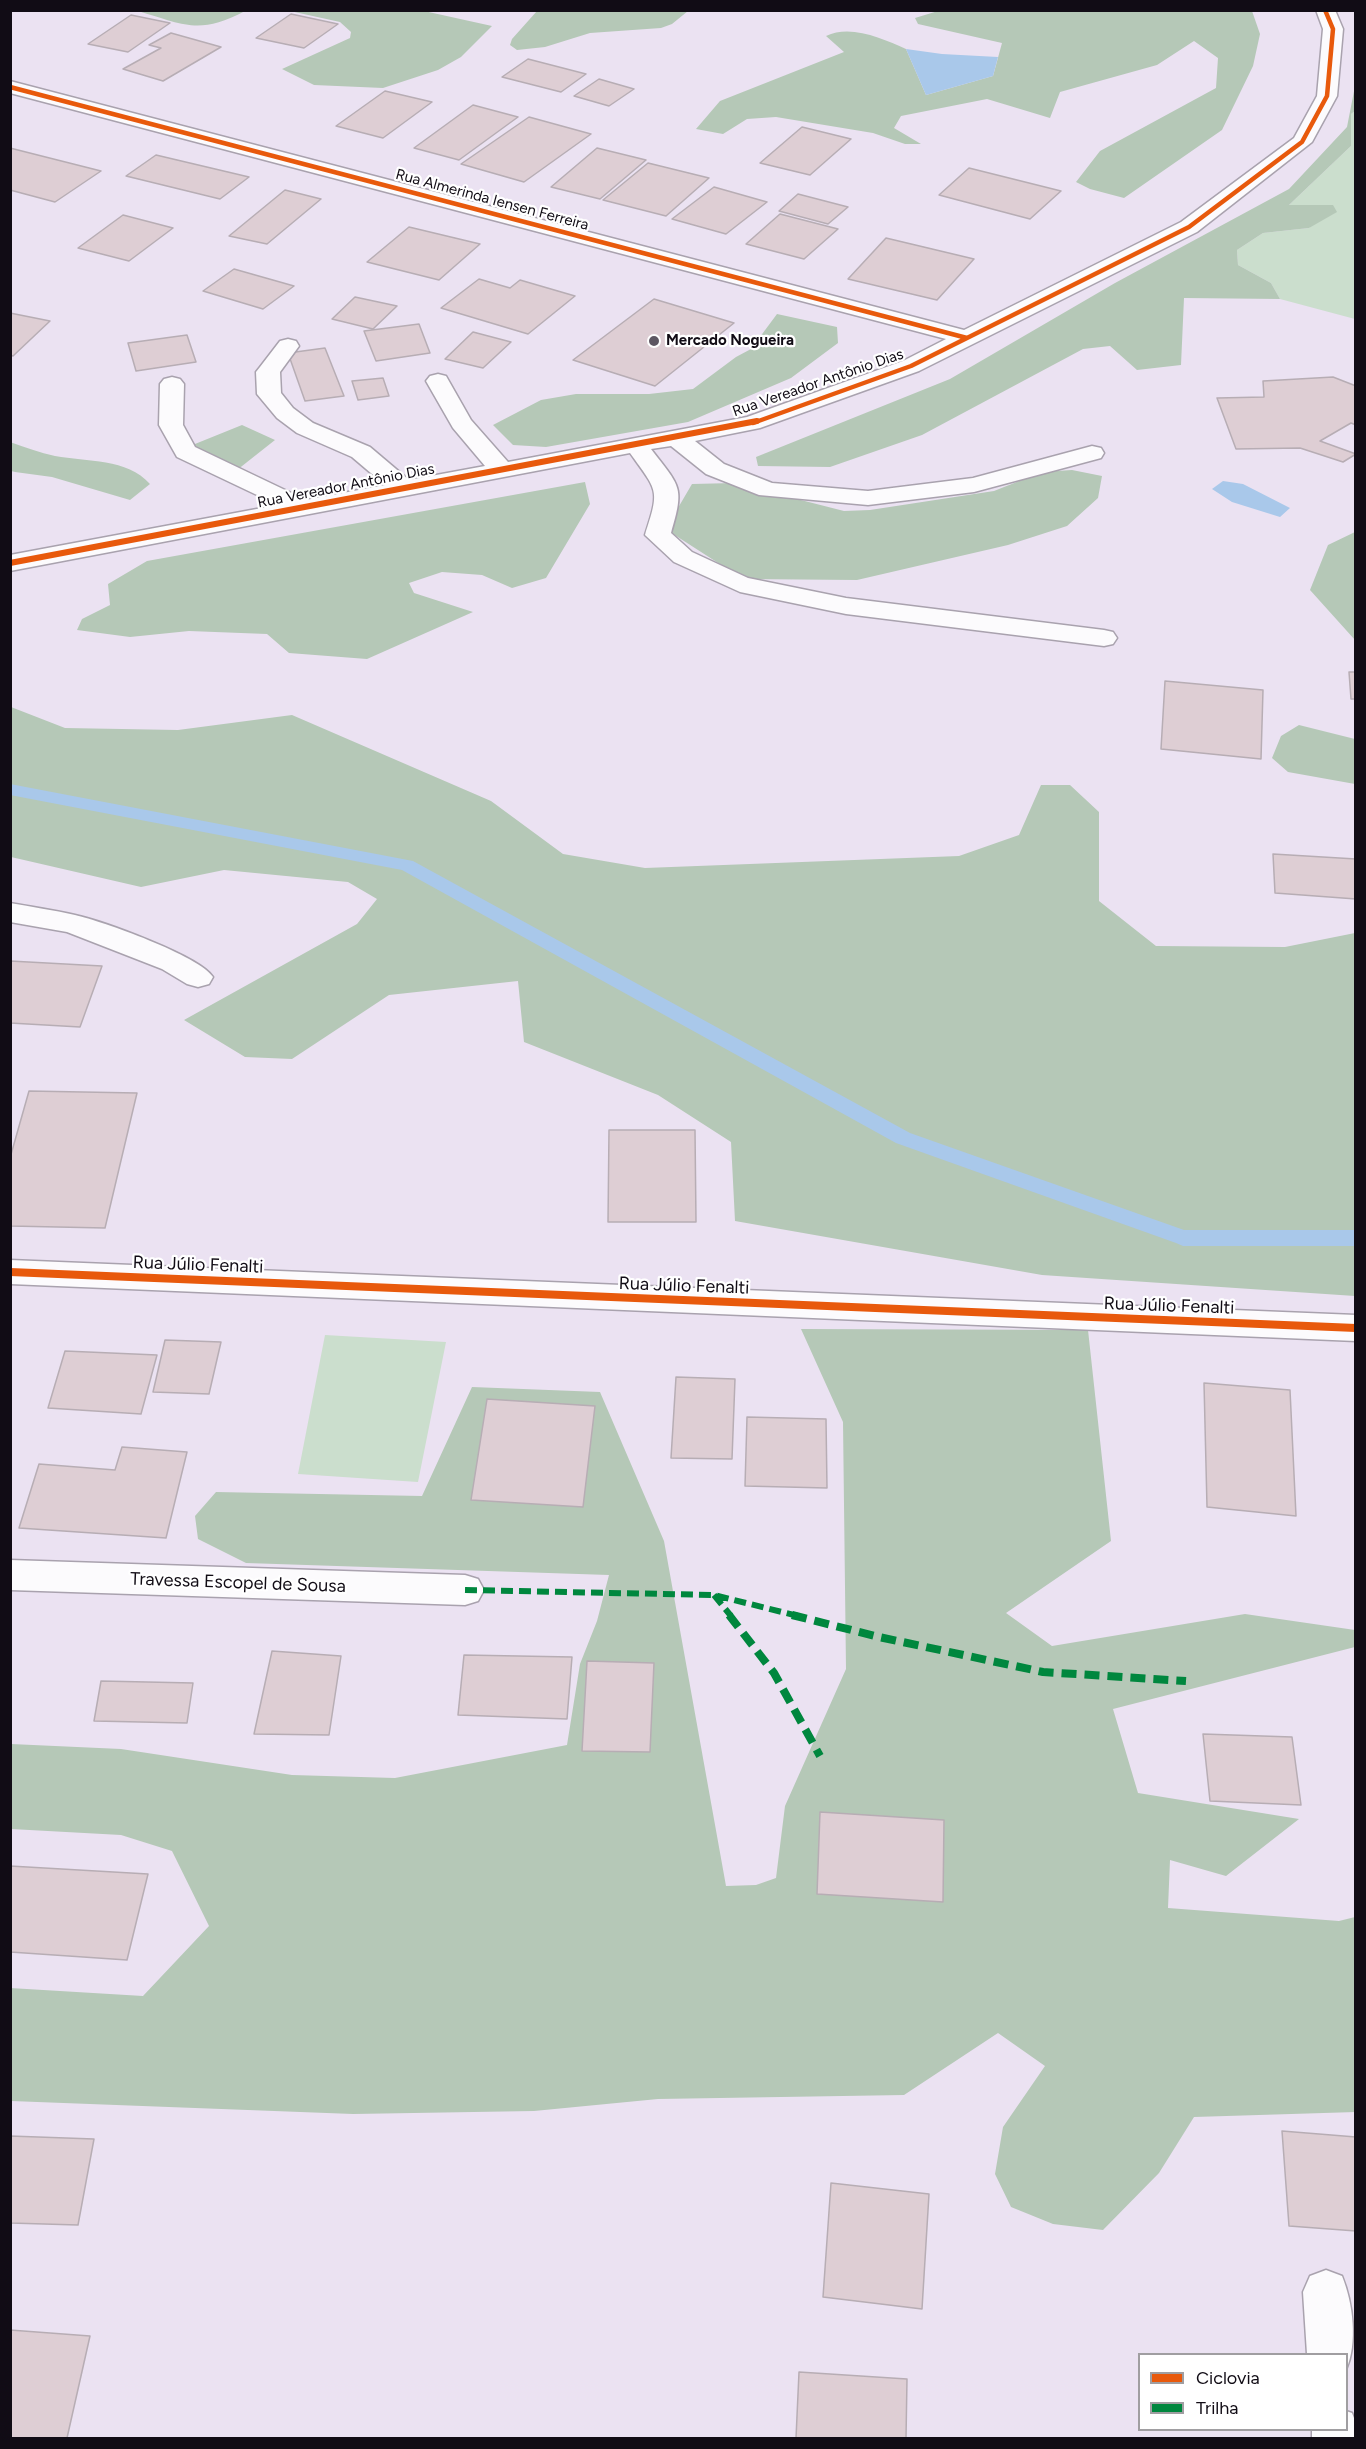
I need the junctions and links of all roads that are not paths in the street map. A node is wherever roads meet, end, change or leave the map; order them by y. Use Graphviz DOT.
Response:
graph roads {
  1 [pos="1325,10"];
  2 [pos="10,87"];
  3 [pos="32,92"];
  4 [pos="10,107"];
  5 [pos="967,338"];
  6 [pos="288,346"];
  7 [pos="438,381"];
  8 [pos="172,384"];
  9 [pos="676,438"];
  10 [pos="636,445"];
  11 [pos="1092,453"];
  12 [pos="502,470"];
  13 [pos="404,489"];
  14 [pos="304,508"];
  15 [pos="10,563"];
  16 [pos="1104,638"];
  17 [pos="10,912"];
  18 [pos="198,977"];
  19 [pos="10,1272"];
  20 [pos="1356,1328"];
  21 [pos="10,1575"];
  22 [pos="465,1590"];
  23 [pos="1326,2292"];
  24 [pos="1330,2353"];
  1 -- 5 [label="street, Rua Vereador Antônio Dias"];
  2 -- 3 [label="street, Rua Almerinda Iensen Ferreira"];
  3 -- 4 [label="street"];
  3 -- 5 [label="street, Rua Almerinda Iensen Ferreira"];
  5 -- 9 [label="street, Rua Vereador Antônio Dias"];
  6 -- 13 [label="street"];
  7 -- 12 [label="street"];
  8 -- 14 [label="street"];
  9 -- 10 [label="street, Rua Vereador Antônio Dias"];
  9 -- 11 [label="street"];
  10 -- 12 [label="street, Rua Vereador Antônio Dias"];
  10 -- 16 [label="street"];
  12 -- 13 [label="street, Rua Vereador Antônio Dias"];
  13 -- 14 [label="street, Rua Vereador Antônio Dias"];
  14 -- 15 [label="street, Rua Vereador Antônio Dias"];
  17 -- 18 [label="street"];
  19 -- 20 [label="street, Rua Júlio Fenalti"];
  21 -- 22 [label="street, Travessa Escopel de Sousa"];
  23 -- 24 [label="street"];
}
